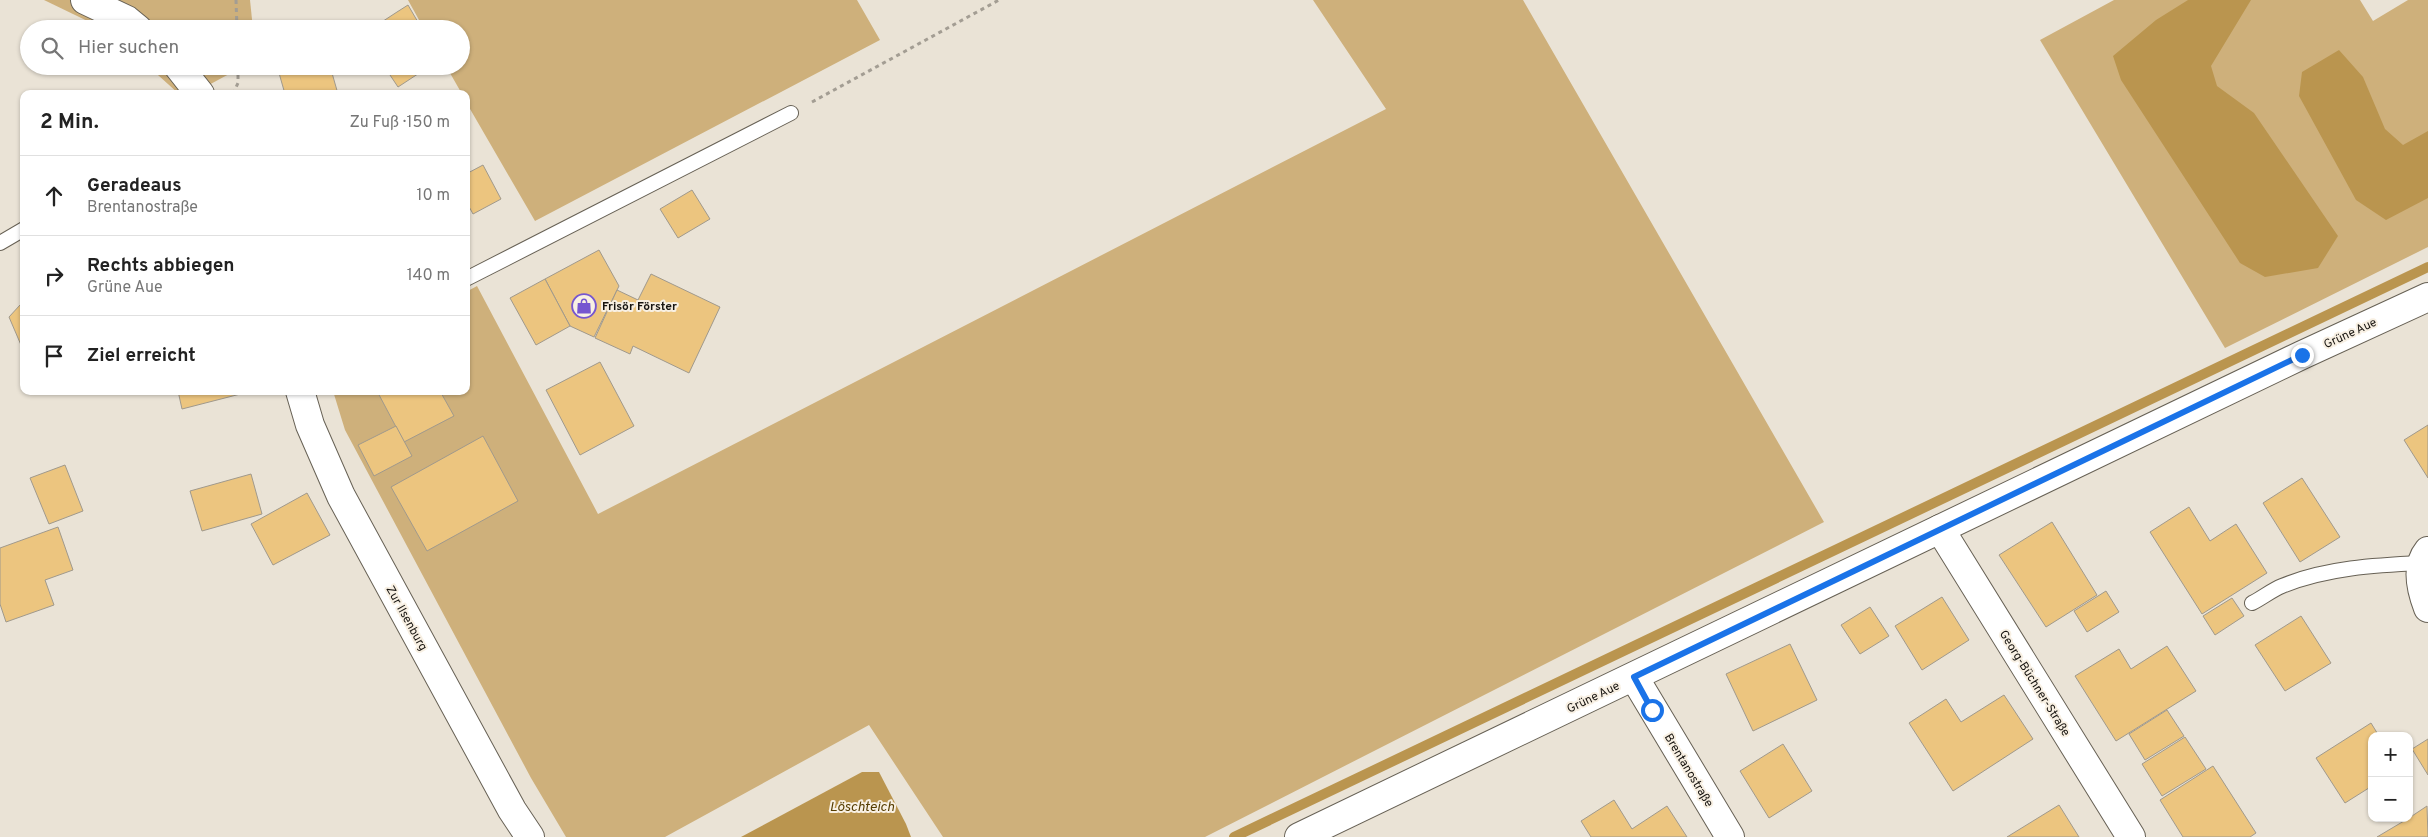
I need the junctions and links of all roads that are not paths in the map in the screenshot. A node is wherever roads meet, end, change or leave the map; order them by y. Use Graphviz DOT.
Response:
graph roads {
  1 [pos="85,0"];
  2 [pos="127,20"];
  3 [pos="185,75"];
  4 [pos="197,90"];
  5 [pos="792,113"];
  6 [pos="20,232"];
  7 [pos="0,244"];
  8 [pos="470,276"];
  9 [pos="2428,297"];
  10 [pos="301,395"];
  11 [pos="1940,529"];
  12 [pos="2425,557"];
  13 [pos="2252,604"];
  14 [pos="2428,608"];
  15 [pos="1634,677"];
  16 [pos="530,837"];
  17 [pos="1299,837"];
  18 [pos="1730,837"];
  19 [pos="2131,837"];
  1 -- 2 [label="street"];
  3 -- 4 [label="street"];
  5 -- 8 [label="lane"];
  6 -- 7 [label="lane"];
  9 -- 11 [label="street, Grüne Aue"];
  10 -- 16 [label="street, Zur Ilsenburg"];
  11 -- 15 [label="street, Grüne Aue"];
  11 -- 19 [label="street, Georg-Büchner-Straße"];
  12 -- 13 [label="lane"];
  12 -- 14 [label="street"];
  15 -- 17 [label="street, Grüne Aue"];
  15 -- 18 [label="street, Brentanostraße"];
}
